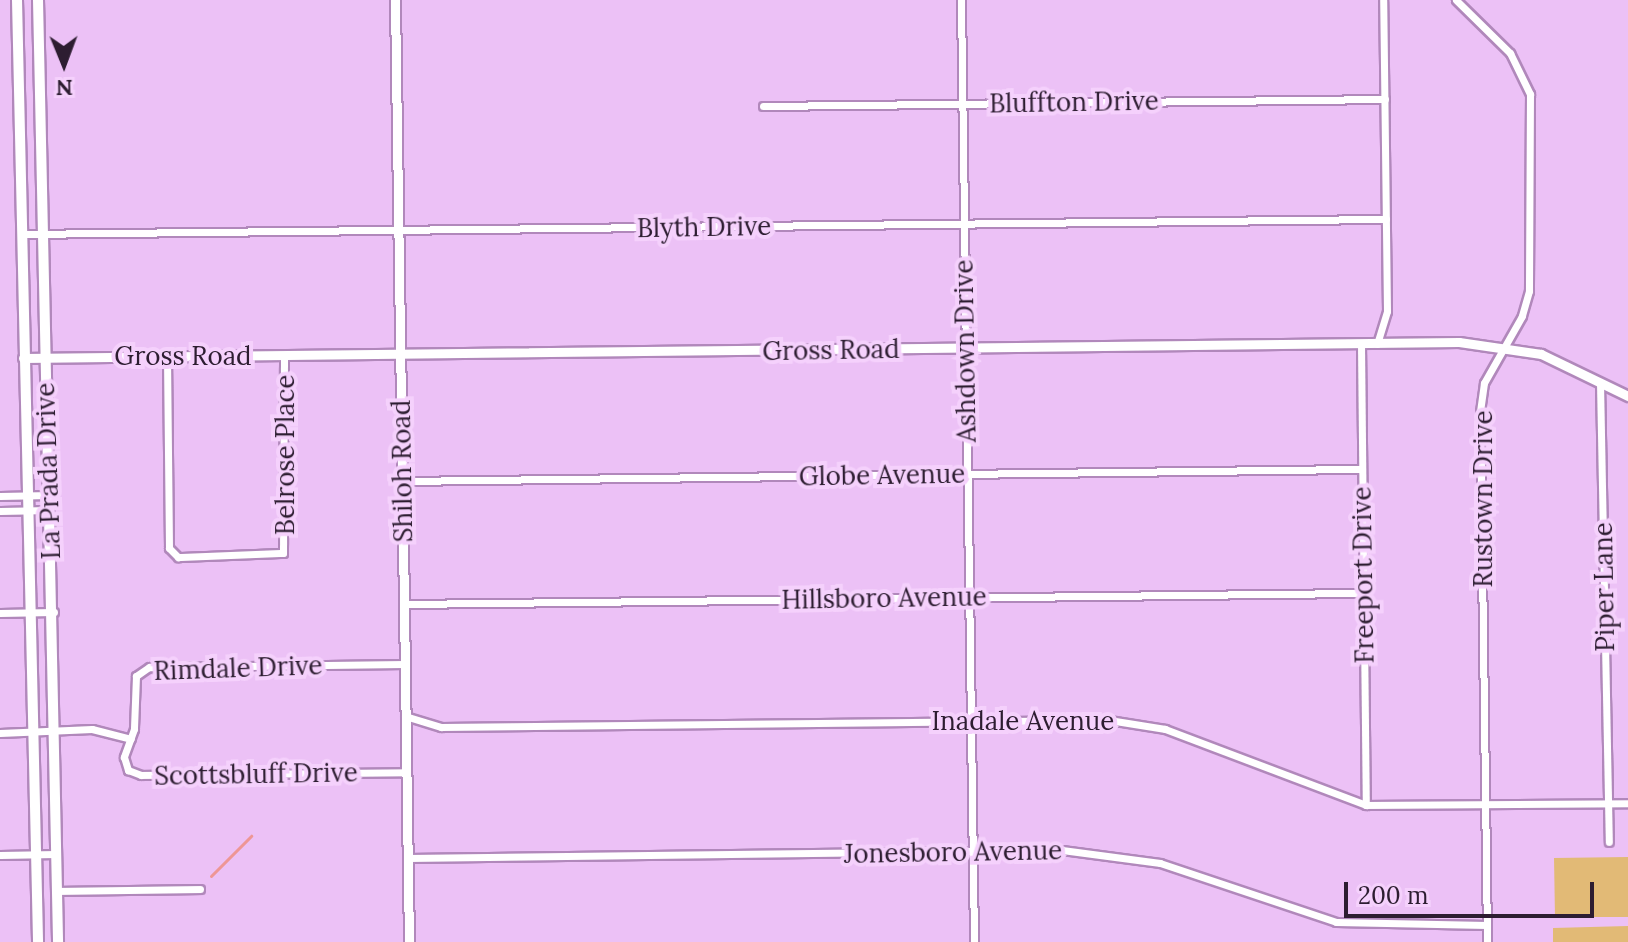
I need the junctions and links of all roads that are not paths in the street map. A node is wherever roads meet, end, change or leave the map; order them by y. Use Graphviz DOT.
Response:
graph roads {
  1 [pos="17,0"];
  2 [pos="38,0"];
  3 [pos="395,0"];
  4 [pos="961,0"];
  5 [pos="1383,0"];
  6 [pos="1456,0"];
  7 [pos="18,48"];
  8 [pos="39,48"];
  9 [pos="1385,99"];
  10 [pos="962,104"];
  11 [pos="763,106"];
  12 [pos="1386,219"];
  13 [pos="964,224"];
  14 [pos="398,230"];
  15 [pos="21,234"];
  16 [pos="41,234"];
  17 [pos="1377,344"];
  18 [pos="1361,345"];
  19 [pos="1504,346"];
  20 [pos="965,349"];
  21 [pos="400,354"];
  22 [pos="284,356"];
  23 [pos="44,357"];
  24 [pos="167,357"];
  25 [pos="23,358"];
  26 [pos="1600,380"];
  27 [pos="1628,396"];
  28 [pos="1361,469"];
  29 [pos="966,474"];
  30 [pos="402,481"];
  31 [pos="50,495"];
  32 [pos="0,496"];
  33 [pos="28,496"];
  34 [pos="29,510"];
  35 [pos="51,510"];
  36 [pos="0,511"];
  37 [pos="1363,593"];
  38 [pos="969,597"];
  39 [pos="404,604"];
  40 [pos="54,612"];
  41 [pos="0,613"];
  42 [pos="32,613"];
  43 [pos="405,664"];
  44 [pos="405,716"];
  45 [pos="971,720"];
  46 [pos="56,732"];
  47 [pos="0,733"];
  48 [pos="35,733"];
  49 [pos="131,739"];
  50 [pos="406,772"];
  51 [pos="1608,803"];
  52 [pos="1628,803"];
  53 [pos="1486,804"];
  54 [pos="1366,805"];
  55 [pos="1609,842"];
  56 [pos="973,851"];
  57 [pos="36,854"];
  58 [pos="56,854"];
  59 [pos="0,855"];
  60 [pos="408,858"];
  61 [pos="200,889"];
  62 [pos="57,891"];
  63 [pos="1487,925"];
  64 [pos="38,942"];
  65 [pos="58,942"];
  66 [pos="409,942"];
  67 [pos="974,942"];
  68 [pos="1487,942"];
  1 -- 7 [label="main road, La Prada Drive"];
  2 -- 8 [label="main road, La Prada Drive"];
  3 -- 14 [label="street, Shiloh Road"];
  4 -- 10 [label="street, Ashdown Drive"];
  5 -- 9 [label="street"];
  6 -- 19 [label="street, Rustown Drive"];
  7 -- 8 [label="main road"];
  7 -- 15 [label="main road, La Prada Drive"];
  8 -- 16 [label="main road, La Prada Drive"];
  9 -- 10 [label="street, Bluffton Drive"];
  9 -- 12 [label="street"];
  10 -- 11 [label="street, Bluffton Drive"];
  10 -- 13 [label="street, Ashdown Drive"];
  12 -- 13 [label="street, Blyth Drive"];
  12 -- 17 [label="street"];
  13 -- 14 [label="street, Blyth Drive"];
  13 -- 20 [label="street, Ashdown Drive"];
  14 -- 16 [label="street, Blyth Drive"];
  14 -- 21 [label="street, Shiloh Road"];
  15 -- 16 [label="street, Blyth Drive"];
  15 -- 25 [label="main road, La Prada Drive"];
  16 -- 23 [label="main road, La Prada Drive"];
  17 -- 18 [label="street, Gross Road"];
  17 -- 19 [label="street, Gross Road"];
  18 -- 20 [label="street, Gross Road"];
  18 -- 28 [label="street, Freeport Drive"];
  19 -- 26 [label="street, Gross Road"];
  19 -- 53 [label="street, Rustown Drive"];
  20 -- 21 [label="street, Gross Road"];
  20 -- 29 [label="street, Ashdown Drive"];
  21 -- 22 [label="street, Gross Road"];
  21 -- 30 [label="street, Shiloh Road"];
  22 -- 24 [label="street, Gross Road"];
  22 -- 24 [label="street, Belrose Place"];
  23 -- 24 [label="street, Gross Road"];
  23 -- 25 [label="street, Gross Road"];
  23 -- 31 [label="main road, La Prada Drive"];
  25 -- 33 [label="main road, La Prada Drive"];
  26 -- 27 [label="street, Gross Road"];
  26 -- 51 [label="street, Piper Lane"];
  28 -- 29 [label="street, Globe Avenue"];
  28 -- 37 [label="street, Freeport Drive"];
  29 -- 30 [label="street, Globe Avenue"];
  29 -- 38 [label="street, Ashdown Drive"];
  30 -- 39 [label="street, Shiloh Road"];
  31 -- 33 [label="street"];
  31 -- 35 [label="main road, La Prada Drive"];
  32 -- 33 [label="street"];
  33 -- 34 [label="main road, La Prada Drive"];
  34 -- 35 [label="street"];
  34 -- 36 [label="street"];
  34 -- 42 [label="main road, La Prada Drive"];
  35 -- 40 [label="main road, La Prada Drive"];
  37 -- 38 [label="street, Hillsboro Avenue"];
  37 -- 54 [label="street, Freeport Drive"];
  38 -- 39 [label="street, Hillsboro Avenue"];
  38 -- 45 [label="street, Ashdown Drive"];
  39 -- 43 [label="street, Shiloh Road"];
  40 -- 42 [label="street"];
  40 -- 46 [label="main road, La Prada Drive"];
  41 -- 42 [label="street"];
  42 -- 48 [label="main road, La Prada Drive"];
  43 -- 44 [label="street, Shiloh Road"];
  43 -- 49 [label="street, Rimdale Drive"];
  44 -- 45 [label="street, Inadale Avenue"];
  44 -- 50 [label="street, Shiloh Road"];
  45 -- 54 [label="street, Inadale Avenue"];
  45 -- 56 [label="street, Ashdown Drive"];
  46 -- 48 [label="street, Scottsbluff Drive"];
  46 -- 49 [label="street, Scottsbluff Drive"];
  46 -- 58 [label="main road, La Prada Drive"];
  47 -- 48 [label="street, Scottsbluff Drive"];
  48 -- 57 [label="main road, La Prada Drive"];
  49 -- 50 [label="street, Scottsbluff Drive"];
  50 -- 60 [label="street, Shiloh Road"];
  51 -- 52 [label="street, Inadale Avenue"];
  51 -- 53 [label="street, Inadale Avenue"];
  51 -- 55 [label="street, Piper Lane"];
  53 -- 54 [label="street, Inadale Avenue"];
  53 -- 63 [label="street, Rustown Drive"];
  56 -- 60 [label="street, Jonesboro Avenue"];
  56 -- 63 [label="street, Jonesboro Avenue"];
  56 -- 67 [label="street, Ashdown Drive"];
  57 -- 58 [label="street"];
  57 -- 59 [label="street"];
  57 -- 64 [label="main road, La Prada Drive"];
  58 -- 62 [label="main road, La Prada Drive"];
  60 -- 66 [label="street, Shiloh Road"];
  61 -- 62 [label="street"];
  62 -- 65 [label="main road, La Prada Drive"];
  63 -- 68 [label="street, Rustown Drive"];
}
